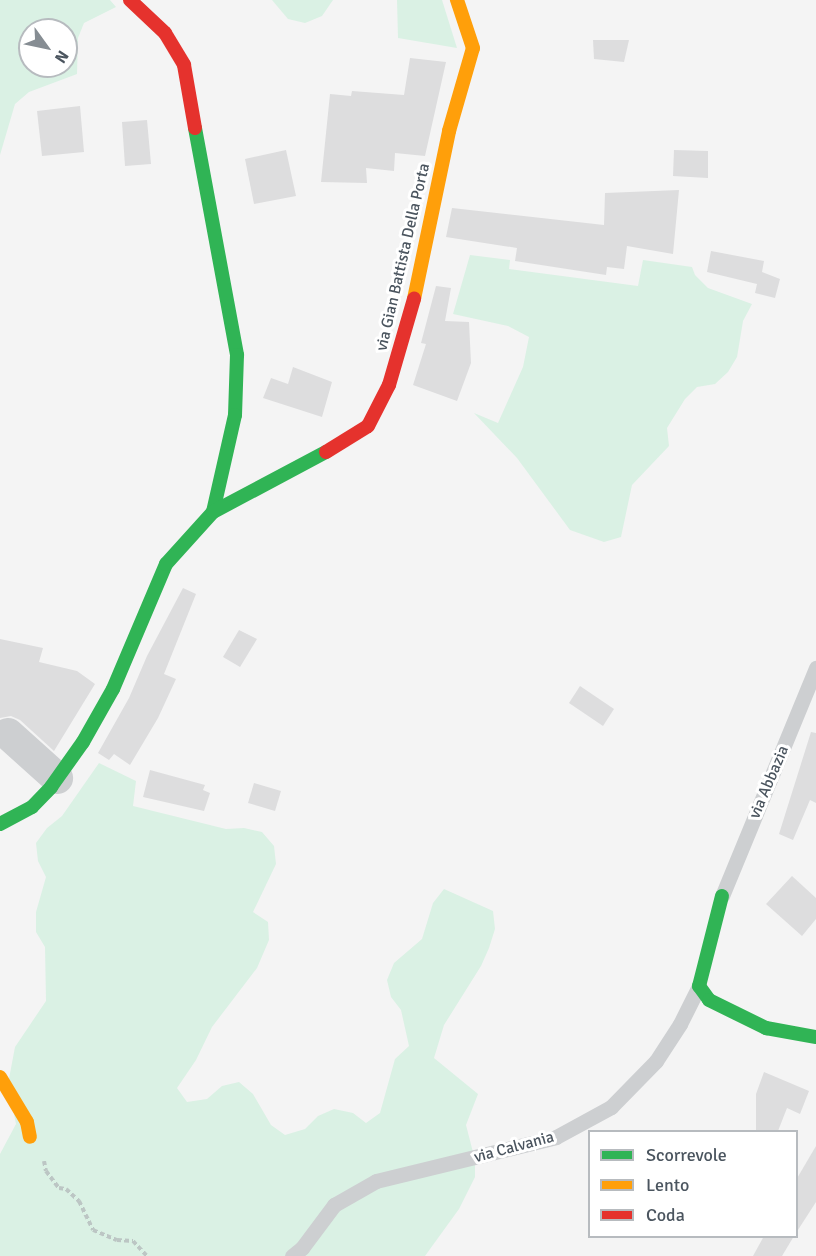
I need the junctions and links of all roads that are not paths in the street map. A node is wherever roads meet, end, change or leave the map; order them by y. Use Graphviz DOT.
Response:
graph roads {
  1 [pos="130,0"];
  2 [pos="457,0"];
  3 [pos="213,512"];
  4 [pos="816,668"];
  5 [pos="8,734"];
  6 [pos="57,778"];
  7 [pos="0,824"];
  8 [pos="722,896"];
  9 [pos="699,986"];
  10 [pos="816,1037"];
  11 [pos="0,1077"];
  12 [pos="30,1137"];
  13 [pos="292,1256"];
  1 -- 3 [label="street"];
  2 -- 3 [label="street, via Gian Battista Della Porta"];
  3 -- 6 [label="street, via Gian Battista Della Porta"];
  4 -- 8 [label="lane, via Abbazia"];
  5 -- 6 [label="street"];
  6 -- 7 [label="street, via Gian Battista Della Porta"];
  8 -- 9 [label="street, via Calvania"];
  9 -- 10 [label="street"];
  9 -- 13 [label="lane, via Calvania"];
  11 -- 12 [label="street"];
}
